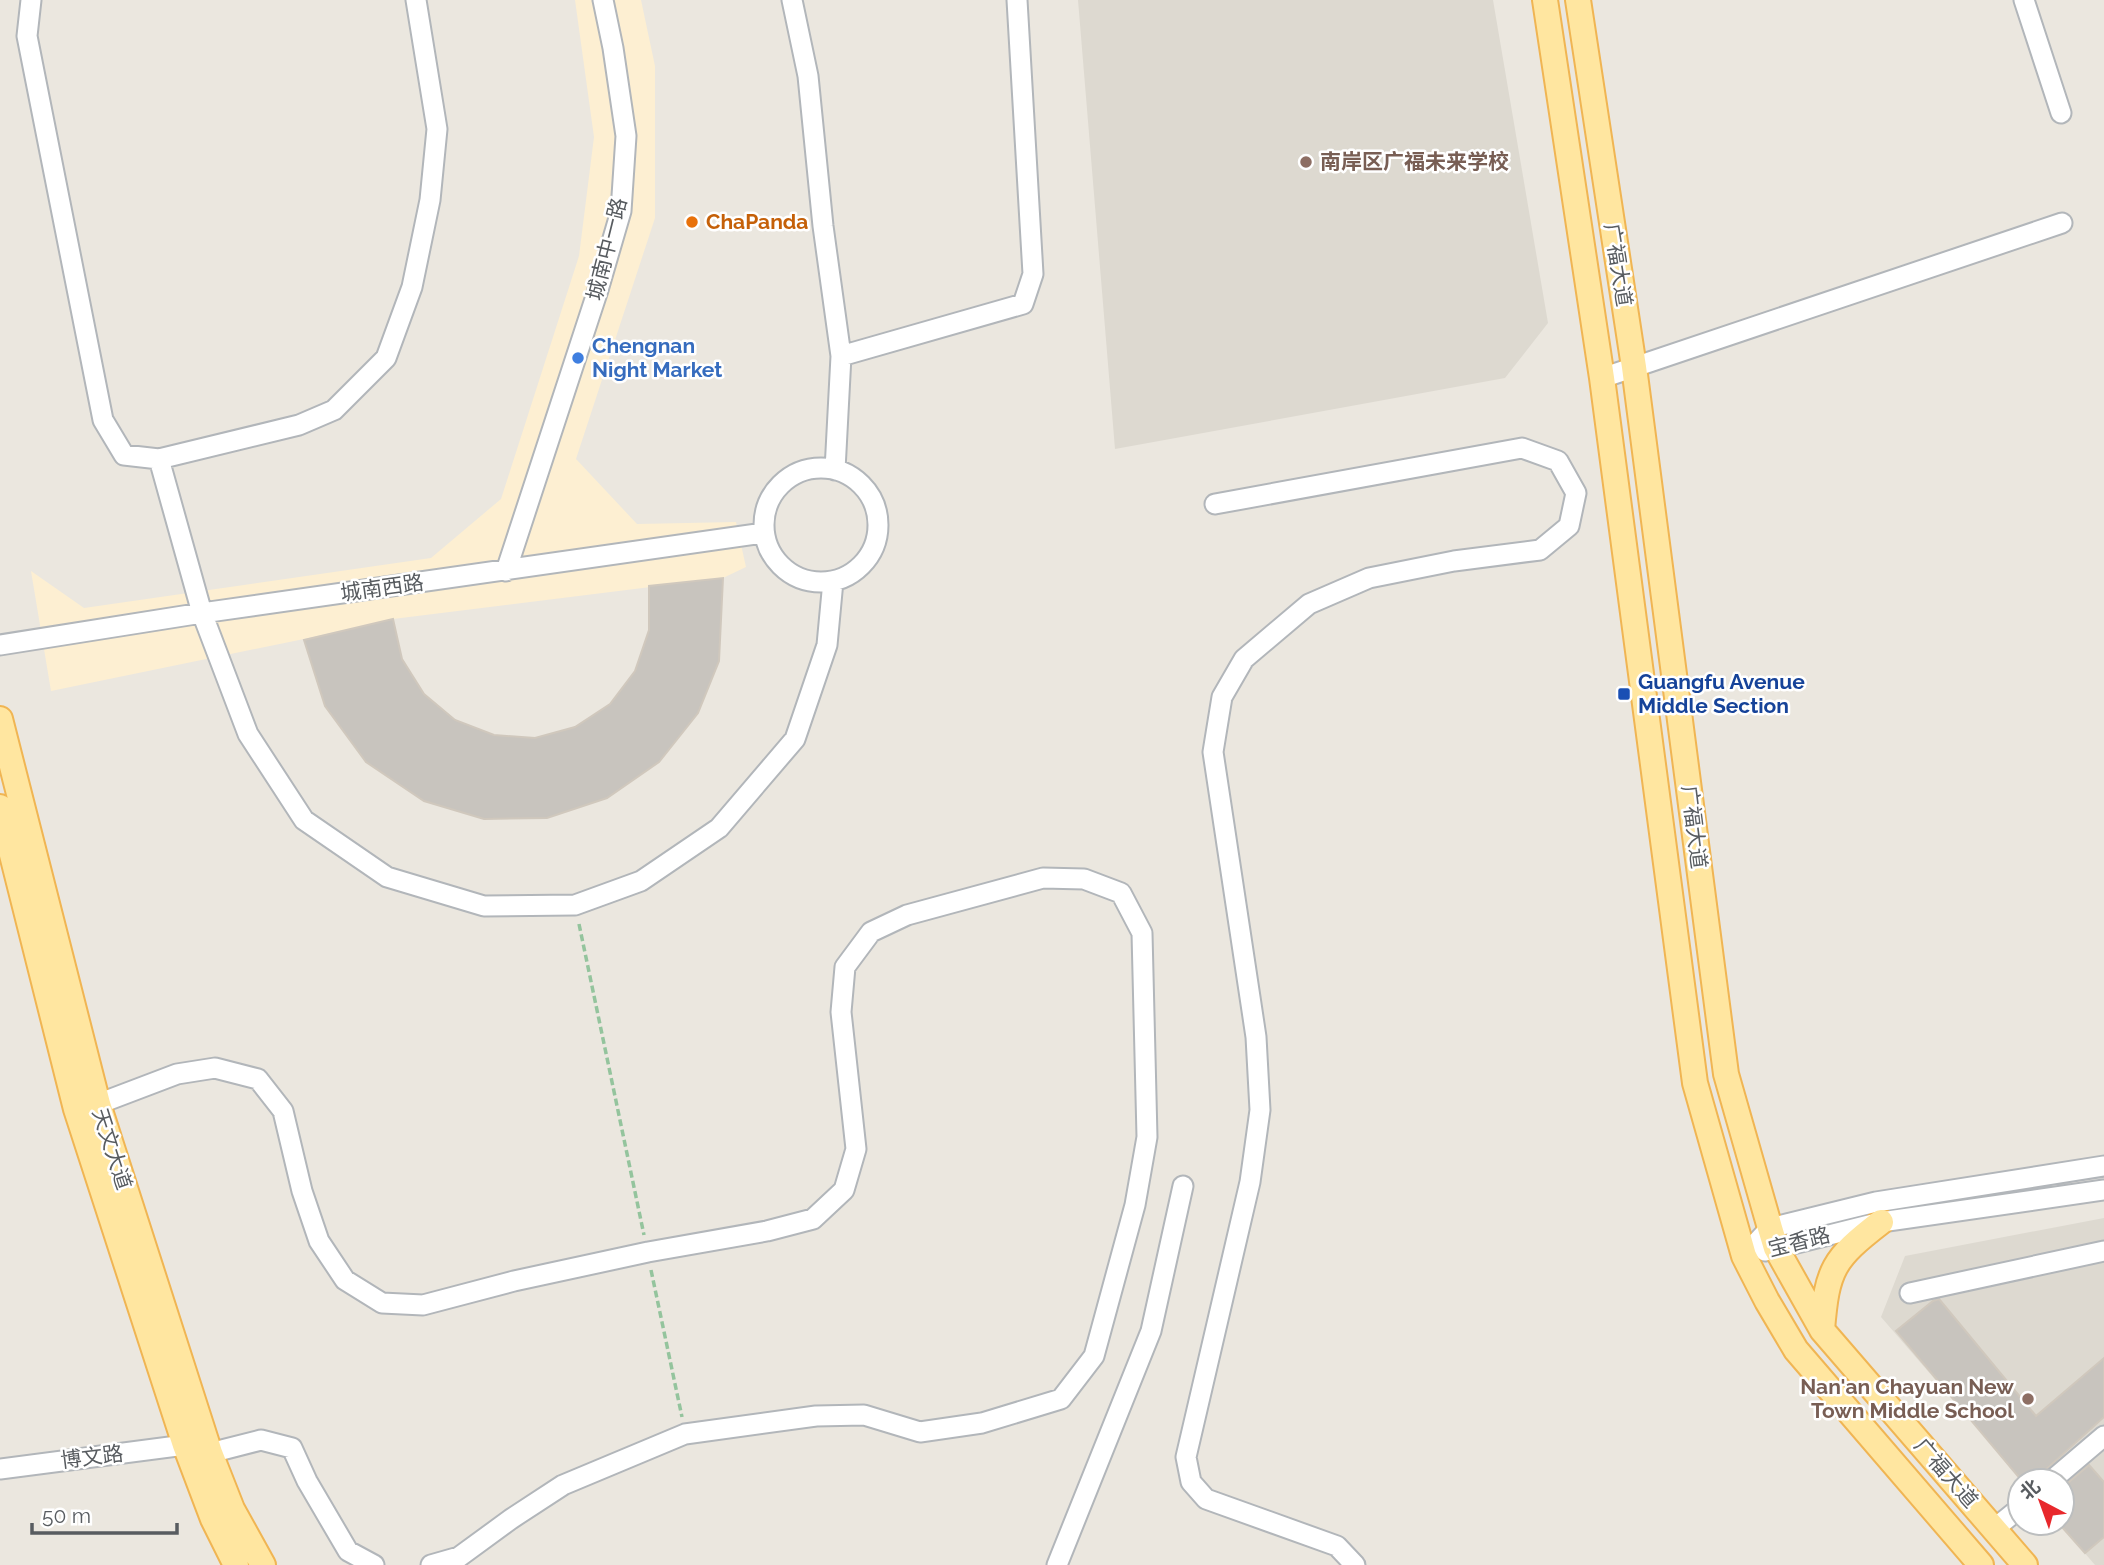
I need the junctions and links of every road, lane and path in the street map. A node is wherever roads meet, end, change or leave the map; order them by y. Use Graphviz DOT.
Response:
graph roads {
  1 [pos="31,0"];
  2 [pos="416,0"];
  3 [pos="603,0"];
  4 [pos="792,0"];
  5 [pos="1017,0"];
  6 [pos="1545,0"];
  7 [pos="1578,0"];
  8 [pos="2024,0"];
  9 [pos="2062,113"];
  10 [pos="2062,223"];
  11 [pos="841,356"];
  12 [pos="1634,368"];
  13 [pos="1602,378"];
  14 [pos="159,459"];
  15 [pos="835,470"];
  16 [pos="1215,504"];
  17 [pos="764,533"];
  18 [pos="506,571"];
  19 [pos="834,581"];
  20 [pos="202,613"];
  21 [pos="0,645"];
  22 [pos="0,719"];
  23 [pos="0,807"];
  24 [pos="575,905"];
  25 [pos="98,1104"];
  26 [pos="2104,1166"];
  27 [pos="1183,1186"];
  28 [pos="2104,1190"];
  29 [pos="1881,1222"];
  30 [pos="1773,1238"];
  31 [pos="2104,1251"];
  32 [pos="648,1252"];
  33 [pos="1744,1256"];
  34 [pos="1910,1293"];
  35 [pos="1822,1330"];
  36 [pos="685,1434"];
  37 [pos="2104,1436"];
  38 [pos="185,1445"];
  39 [pos="209,1453"];
  40 [pos="2067,1467"];
  41 [pos="0,1469"];
  42 [pos="2006,1519"];
  43 [pos="1994,1529"];
  44 [pos="236,1565"];
  45 [pos="263,1565"];
  46 [pos="374,1565"];
  47 [pos="431,1565"];
  48 [pos="1057,1565"];
  49 [pos="1355,1565"];
  50 [pos="1981,1565"];
  51 [pos="2025,1565"];
  1 -- 14 [label="street"];
  2 -- 14 [label="street"];
  3 -- 18 [label="street, 城南中一路"];
  4 -- 11 [label="street"];
  5 -- 11 [label="street"];
  6 -- 13 [label="main road, 广福大道"];
  7 -- 12 [label="main road, 广福大道"];
  8 -- 9 [label="street"];
  10 -- 12 [label="street"];
  11 -- 15 [label="street"];
  12 -- 13 [label="street"];
  12 -- 30 [label="main road, 广福大道"];
  13 -- 33 [label="main road, 广福大道"];
  14 -- 20 [label="street"];
  15 -- 17 [label="street"];
  15 -- 19 [label="street"];
  16 -- 49 [label="street"];
  17 -- 18 [label="street, 城南西路"];
  17 -- 19 [label="street"];
  18 -- 20 [label="street, 城南西路"];
  19 -- 24 [label="street"];
  20 -- 21 [label="street, 城南西路"];
  20 -- 24 [label="street"];
  22 -- 25 [label="main road, 天文大道"];
  23 -- 38 [label="main road, 天文大道"];
  24 -- 32 [label="path"];
  25 -- 32 [label="street"];
  25 -- 39 [label="main road, 天文大道"];
  26 -- 30 [label="street, 宝香路"];
  27 -- 48 [label="street"];
  28 -- 29 [label="street, 宝香路"];
  29 -- 30 [label="street, 宝香路"];
  29 -- 35 [label="main road"];
  30 -- 33 [label="street, 宝香路"];
  30 -- 35 [label="main road, 广福大道"];
  31 -- 34 [label="street"];
  32 -- 36 [label="path"];
  32 -- 36 [label="street"];
  33 -- 50 [label="main road, 广福大道"];
  35 -- 43 [label="main road, 广福大道"];
  36 -- 47 [label="street"];
  37 -- 40 [label="street"];
  38 -- 41 [label="street, 博文路"];
  38 -- 44 [label="main road, 天文大道"];
  39 -- 45 [label="main road, 天文大道"];
  39 -- 46 [label="street"];
  42 -- 43 [label="street"];
  43 -- 51 [label="main road, 广福大道"];
}
